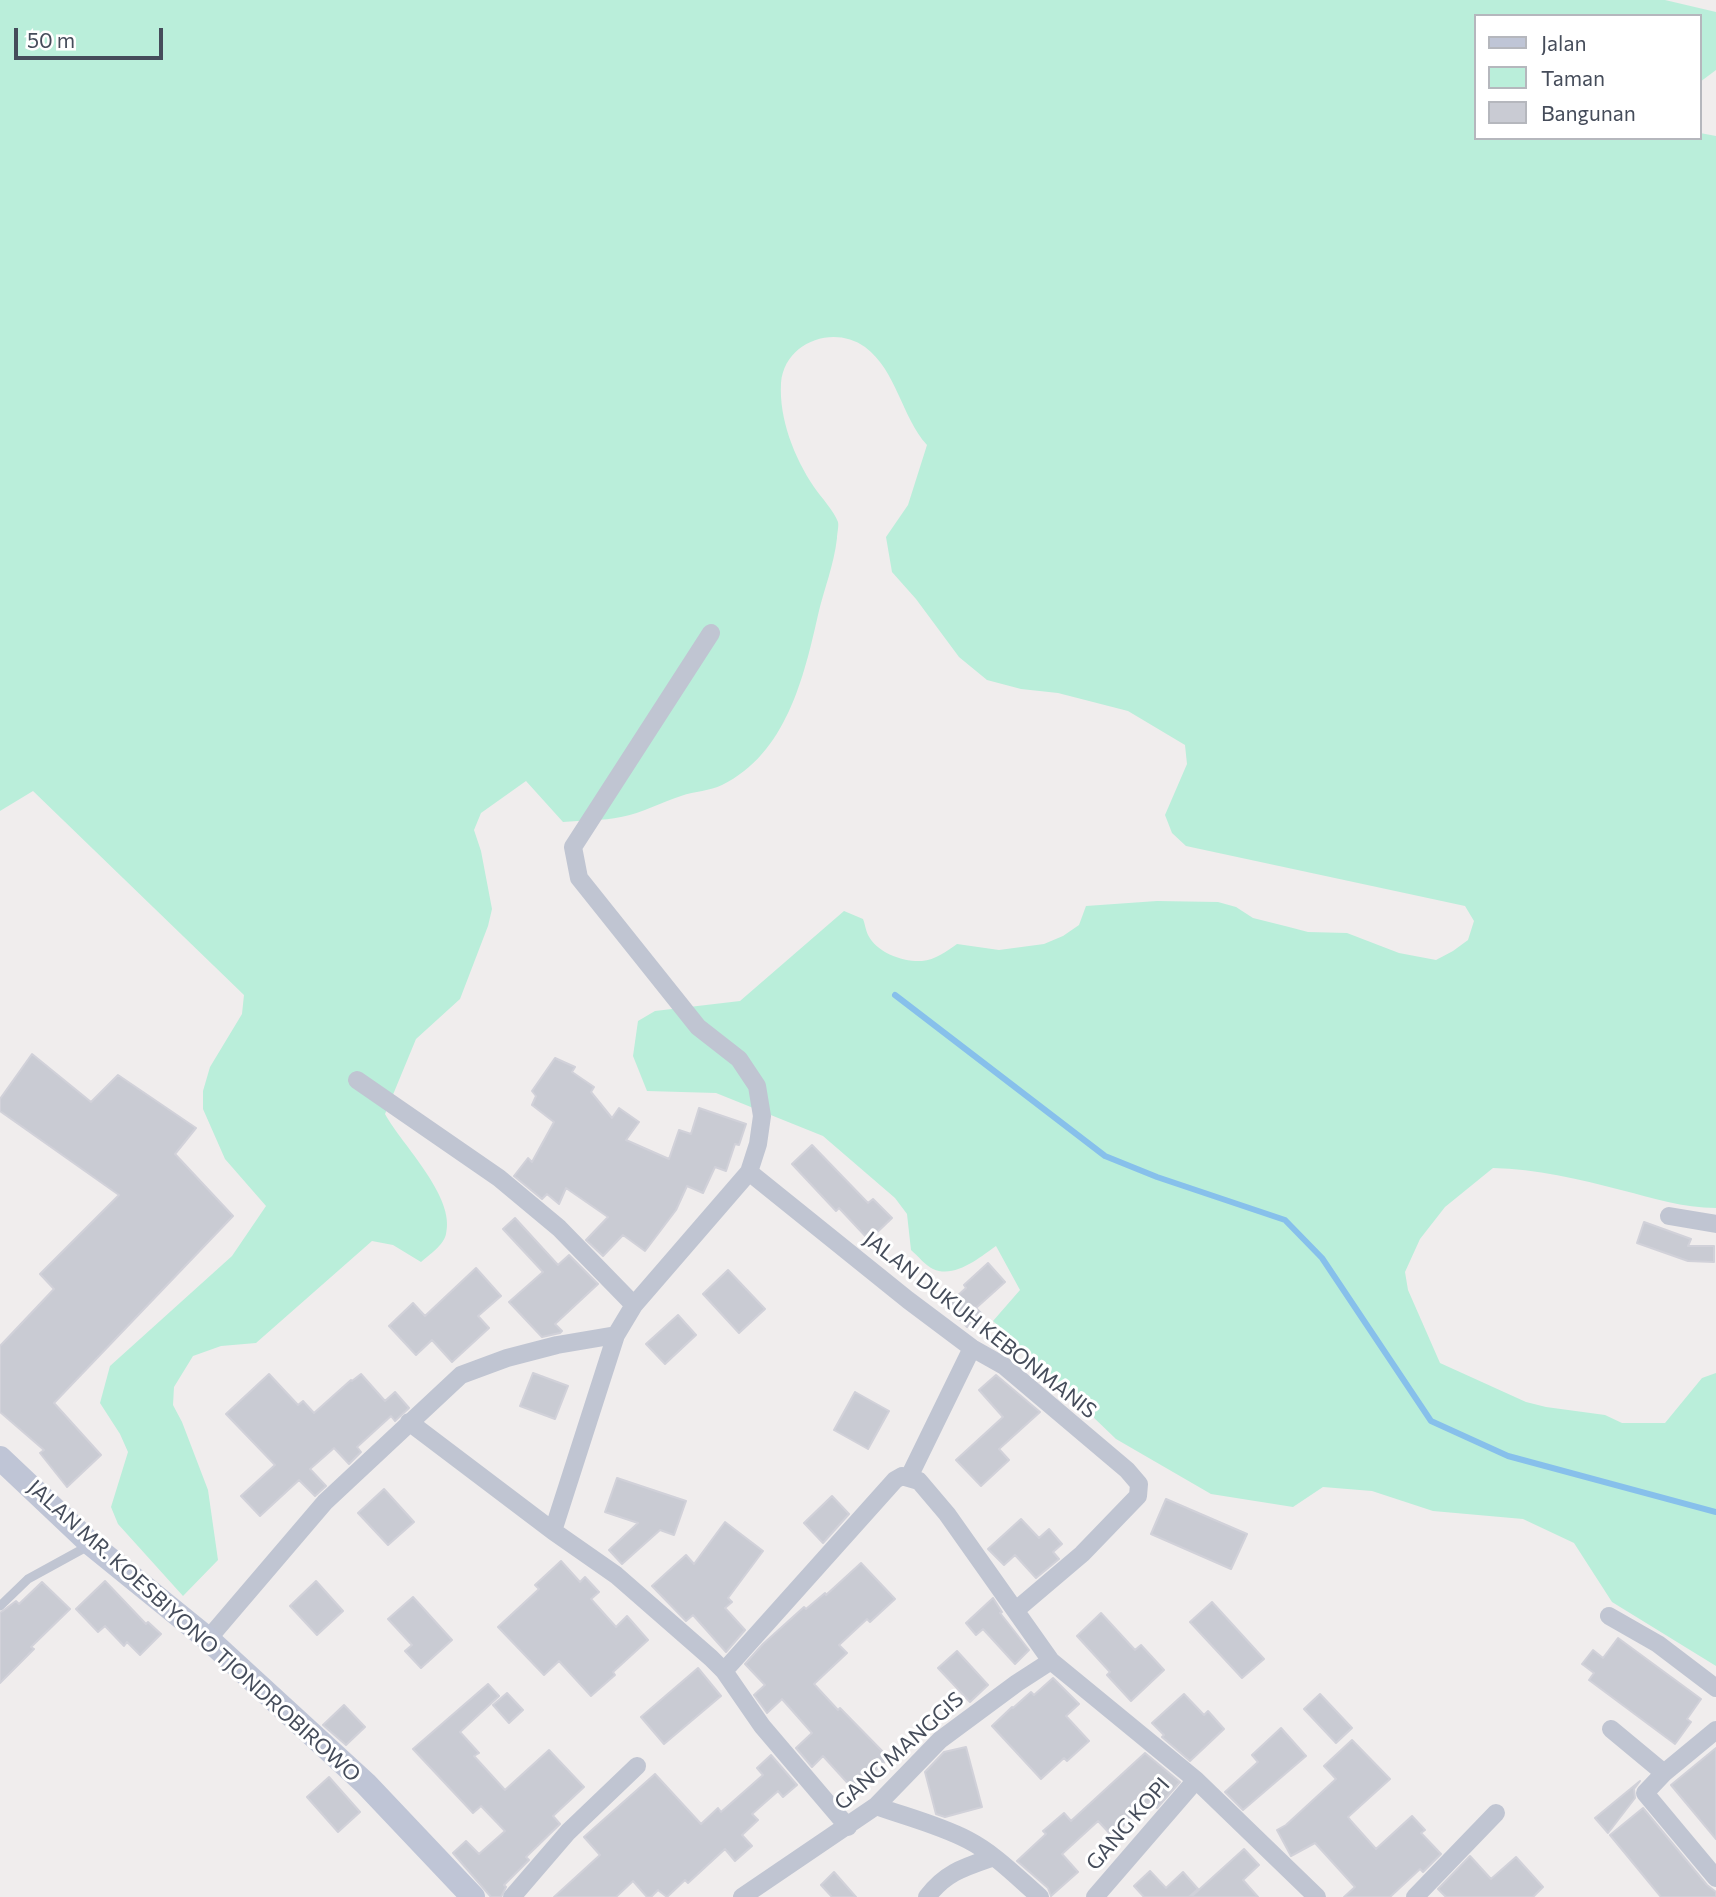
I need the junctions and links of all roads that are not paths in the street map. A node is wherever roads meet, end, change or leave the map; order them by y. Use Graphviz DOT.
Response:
graph roads {
  1 [pos="712,633"];
  2 [pos="357,1080"];
  3 [pos="749,1172"];
  4 [pos="1669,1216"];
  5 [pos="1716,1224"];
  6 [pos="634,1305"];
  7 [pos="616,1335"];
  8 [pos="972,1348"];
  9 [pos="409,1422"];
  10 [pos="0,1458"];
  11 [pos="909,1477"];
  12 [pos="554,1531"];
  13 [pos="91,1544"];
  14 [pos="0,1606"];
  15 [pos="1016,1610"];
  16 [pos="1609,1616"];
  17 [pos="208,1639"];
  18 [pos="1051,1661"];
  19 [pos="724,1671"];
  20 [pos="1716,1688"];
  21 [pos="1611,1729"];
  22 [pos="1716,1730"];
  23 [pos="637,1766"];
  24 [pos="1664,1773"];
  25 [pos="1196,1780"];
  26 [pos="876,1806"];
  27 [pos="1496,1813"];
  28 [pos="848,1828"];
  29 [pos="994,1857"];
  30 [pos="1716,1878"];
  31 [pos="473,1897"];
  32 [pos="512,1897"];
  33 [pos="742,1897"];
  34 [pos="927,1897"];
  35 [pos="1040,1897"];
  36 [pos="1095,1897"];
  37 [pos="1317,1897"];
  38 [pos="1415,1897"];
  1 -- 3 [label="street"];
  2 -- 6 [label="street"];
  3 -- 6 [label="street"];
  3 -- 8 [label="street, JALAN DUKUH KEBONMANIS"];
  4 -- 5 [label="street"];
  6 -- 7 [label="street"];
  7 -- 9 [label="street"];
  7 -- 12 [label="street"];
  8 -- 11 [label="street"];
  8 -- 15 [label="street, JALAN DUKUH KEBONMANIS"];
  9 -- 12 [label="street"];
  9 -- 17 [label="street"];
  10 -- 13 [label="main road, JALAN MR. KOESBIYONO TJONDROBIROWO"];
  11 -- 15 [label="street"];
  11 -- 19 [label="street"];
  12 -- 19 [label="street"];
  13 -- 14 [label="lane"];
  13 -- 17 [label="main road, JALAN MR. KOESBIYONO TJONDROBIROWO"];
  15 -- 18 [label="street"];
  16 -- 20 [label="street"];
  17 -- 31 [label="main road, JALAN MR. KOESBIYONO TJONDROBIROWO"];
  18 -- 25 [label="street"];
  18 -- 26 [label="street, GANG MANGGIS"];
  19 -- 28 [label="street"];
  21 -- 24 [label="street"];
  22 -- 24 [label="street"];
  23 -- 32 [label="street"];
  24 -- 30 [label="street"];
  25 -- 36 [label="street, GANG KOPI"];
  25 -- 37 [label="street"];
  26 -- 28 [label="street, GANG MANGGIS"];
  26 -- 29 [label="street"];
  27 -- 38 [label="street"];
  28 -- 33 [label="street, GANG MANGGIS"];
  29 -- 34 [label="street"];
  29 -- 35 [label="street"];
}
